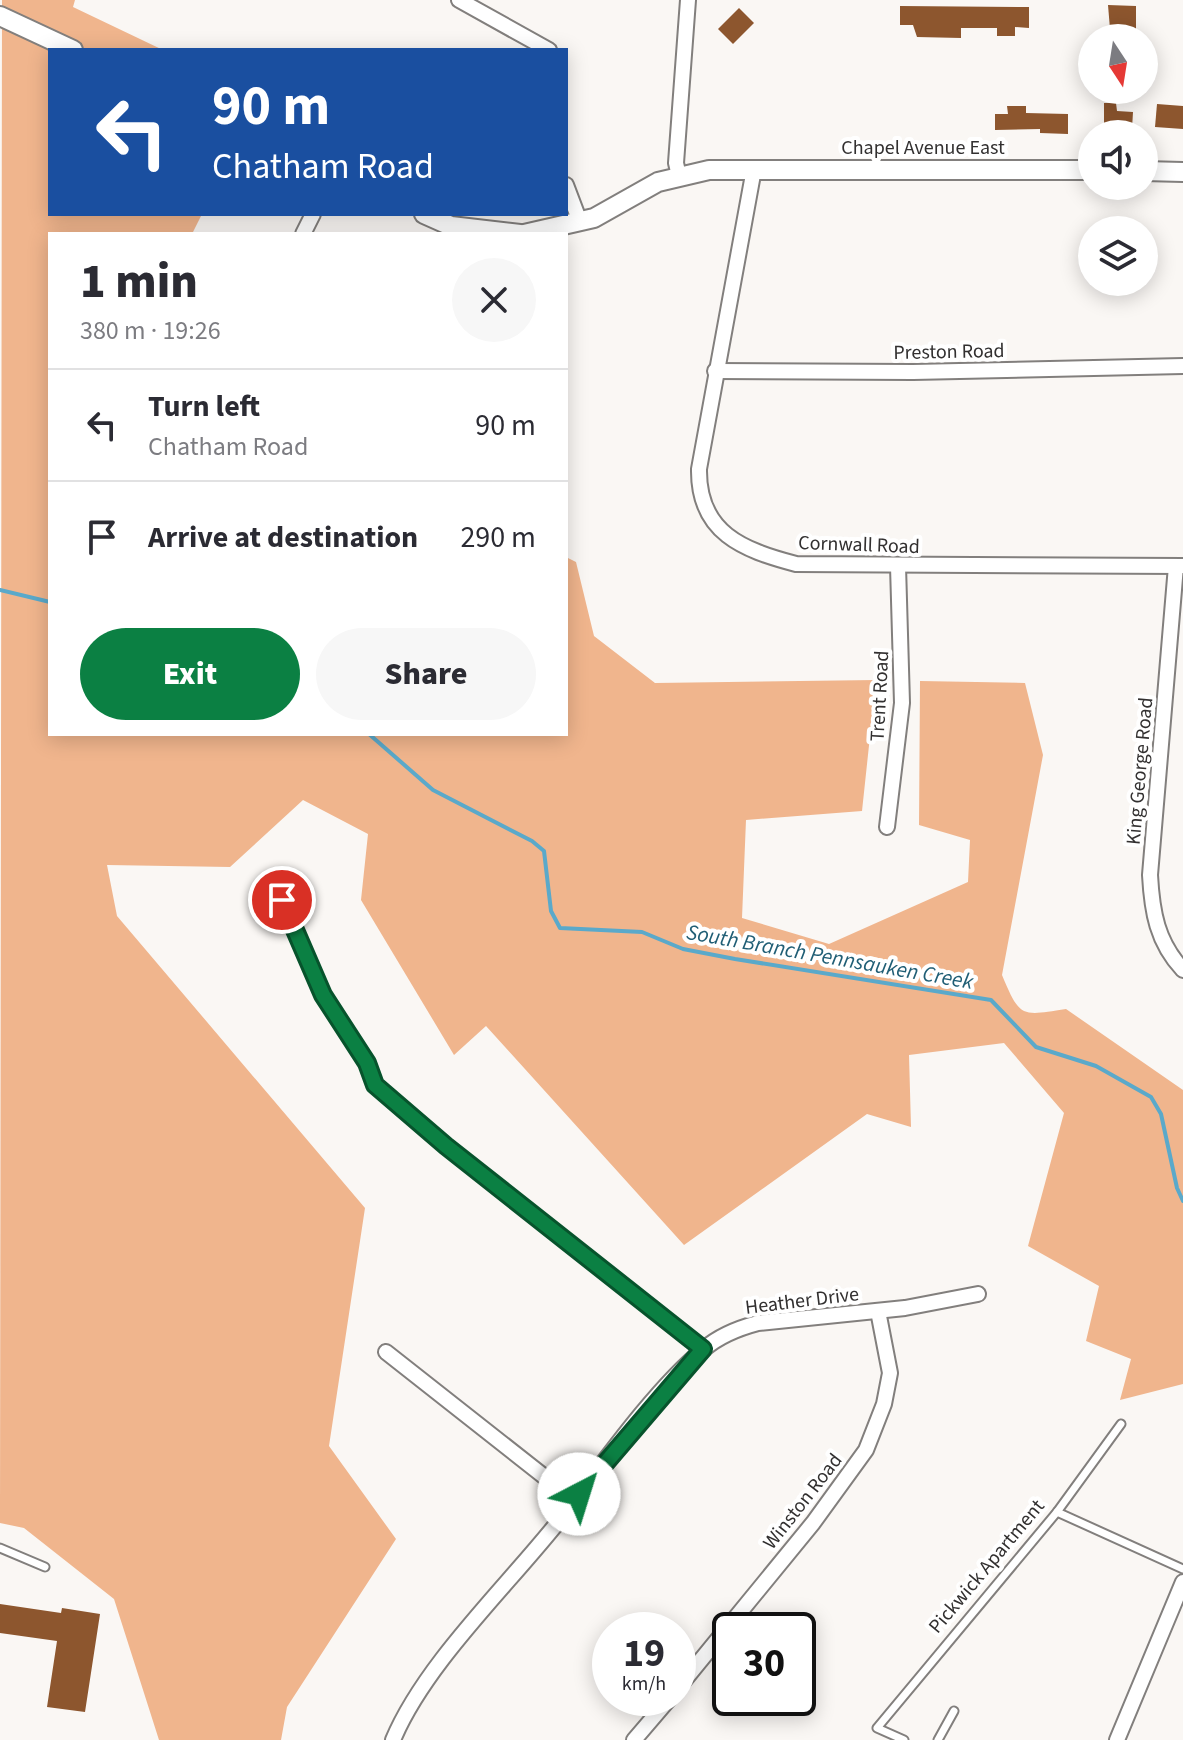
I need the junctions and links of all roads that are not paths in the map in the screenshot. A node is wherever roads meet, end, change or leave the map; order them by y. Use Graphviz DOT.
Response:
graph roads {
  1 [pos="459,0"];
  2 [pos="688,0"];
  3 [pos="0,16"];
  4 [pos="69,48"];
  5 [pos="545,48"];
  6 [pos="754,169"];
  7 [pos="1078,170"];
  8 [pos="1158,171"];
  9 [pos="1183,172"];
  10 [pos="679,176"];
  11 [pos="568,190"];
  12 [pos="428,216"];
  13 [pos="580,222"];
  14 [pos="479,232"];
  15 [pos="532,232"];
  16 [pos="1183,366"];
  17 [pos="715,371"];
  18 [pos="898,566"];
  19 [pos="1180,566"];
  20 [pos="887,827"];
  21 [pos="282,900"];
  22 [pos="1183,970"];
  23 [pos="978,1294"];
  24 [pos="878,1311"];
  25 [pos="703,1349"];
  26 [pos="386,1352"];
  27 [pos="1121,1424"];
  28 [pos="574,1500"];
  29 [pos="1057,1512"];
  30 [pos="0,1548"];
  31 [pos="45,1567"];
  32 [pos="1183,1569"];
  33 [pos="1183,1582"];
  34 [pos="696,1666"];
  35 [pos="954,1711"];
  36 [pos="655,1716"];
  37 [pos="393,1740"];
  38 [pos="634,1740"];
  39 [pos="904,1740"];
  40 [pos="938,1740"];
  41 [pos="1117,1740"];
  1 -- 5 [label="street"];
  2 -- 10 [label="street"];
  3 -- 4 [label="street"];
  6 -- 7 [label="street, Chapel Avenue East"];
  6 -- 10 [label="street, Chapel Avenue East"];
  6 -- 17 [label="street, Cornwall Road"];
  8 -- 9 [label="street"];
  10 -- 13 [label="street"];
  11 -- 13 [label="street"];
  12 -- 14 [label="street"];
  13 -- 15 [label="street"];
  16 -- 17 [label="street, Preston Road"];
  17 -- 18 [label="street, Cornwall Road"];
  18 -- 19 [label="street, Cornwall Road"];
  18 -- 20 [label="street, Trent Road"];
  19 -- 22 [label="street, King George Road"];
  21 -- 25 [label="street"];
  23 -- 24 [label="street, Heather Drive"];
  24 -- 25 [label="street, Heather Drive"];
  24 -- 34 [label="street, Winston Road"];
  25 -- 28 [label="street, Heather Drive"];
  26 -- 28 [label="street"];
  27 -- 29 [label="lane, Pickwick Apartment"];
  28 -- 37 [label="street, Heather Drive"];
  29 -- 32 [label="lane"];
  29 -- 39 [label="lane, Pickwick Apartment"];
  30 -- 31 [label="lane"];
  33 -- 41 [label="street"];
  35 -- 40 [label="lane"];
  36 -- 38 [label="street"];
}
